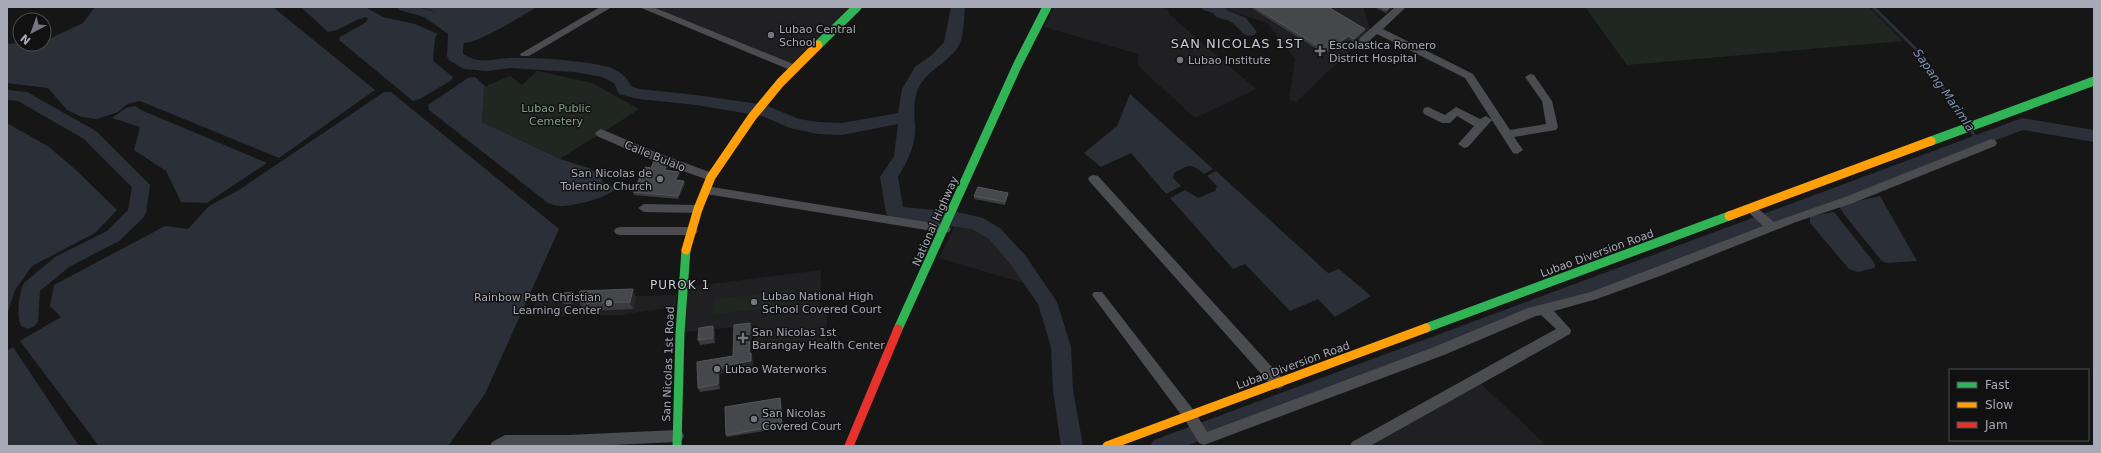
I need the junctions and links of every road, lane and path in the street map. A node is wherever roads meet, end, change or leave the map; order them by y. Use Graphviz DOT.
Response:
graph roads {
  1 [pos="607,7"];
  2 [pos="644,7"];
  3 [pos="857,7"];
  4 [pos="1047,7"];
  5 [pos="1401,7"];
  6 [pos="1376,29"];
  7 [pos="1364,40"];
  8 [pos="525,54"];
  9 [pos="794,68"];
  10 [pos="1530,77"];
  11 [pos="2094,81"];
  12 [pos="1428,111"];
  13 [pos="1493,113"];
  14 [pos="1482,124"];
  15 [pos="601,133"];
  16 [pos="1507,134"];
  17 [pos="1991,142"];
  18 [pos="1464,144"];
  19 [pos="1517,150"];
  20 [pos="711,177"];
  21 [pos="1094,179"];
  22 [pos="706,190"];
  23 [pos="644,208"];
  24 [pos="698,209"];
  25 [pos="1753,211"];
  26 [pos="1770,226"];
  27 [pos="946,228"];
  28 [pos="620,231"];
  29 [pos="692,231"];
  30 [pos="1098,295"];
  31 [pos="1544,310"];
  32 [pos="1278,383"];
  33 [pos="1191,418"];
  34 [pos="677,441"];
  35 [pos="568,444"];
  36 [pos="497,446"];
  37 [pos="849,446"];
  38 [pos="1107,446"];
  39 [pos="1357,446"];
  1 -- 8 [label="street"];
  2 -- 9 [label="street"];
  3 -- 9 [label="main road, San Nicolas 1st Road"];
  4 -- 27 [label="main road, National Highway"];
  5 -- 6 [label="street"];
  6 -- 7 [label="street"];
  6 -- 13 [label="street"];
  9 -- 20 [label="main road, San Nicolas 1st Road"];
  10 -- 16 [label="street"];
  11 -- 25 [label="main road, Lubao Diversion Road"];
  12 -- 14 [label="street"];
  13 -- 14 [label="street"];
  13 -- 16 [label="street"];
  14 -- 18 [label="street"];
  15 -- 20 [label="street, Calle Bulalo"];
  16 -- 19 [label="street"];
  17 -- 26 [label="street"];
  20 -- 22 [label="main road, San Nicolas 1st Road"];
  21 -- 32 [label="street"];
  22 -- 24 [label="main road, San Nicolas 1st Road"];
  22 -- 27 [label="street"];
  23 -- 24 [label="street"];
  24 -- 29 [label="main road, San Nicolas 1st Road"];
  25 -- 26 [label="street"];
  25 -- 32 [label="main road, Lubao Diversion Road"];
  26 -- 31 [label="street"];
  27 -- 37 [label="main road, National Highway"];
  28 -- 29 [label="street"];
  29 -- 34 [label="main road, San Nicolas 1st Road"];
  30 -- 33 [label="street"];
  31 -- 33 [label="street"];
  31 -- 39 [label="street"];
  32 -- 33 [label="main road, Lubao Diversion Road"];
  33 -- 38 [label="main road, Lubao Diversion Road"];
  34 -- 35 [label="street"];
  35 -- 36 [label="street"];
}
